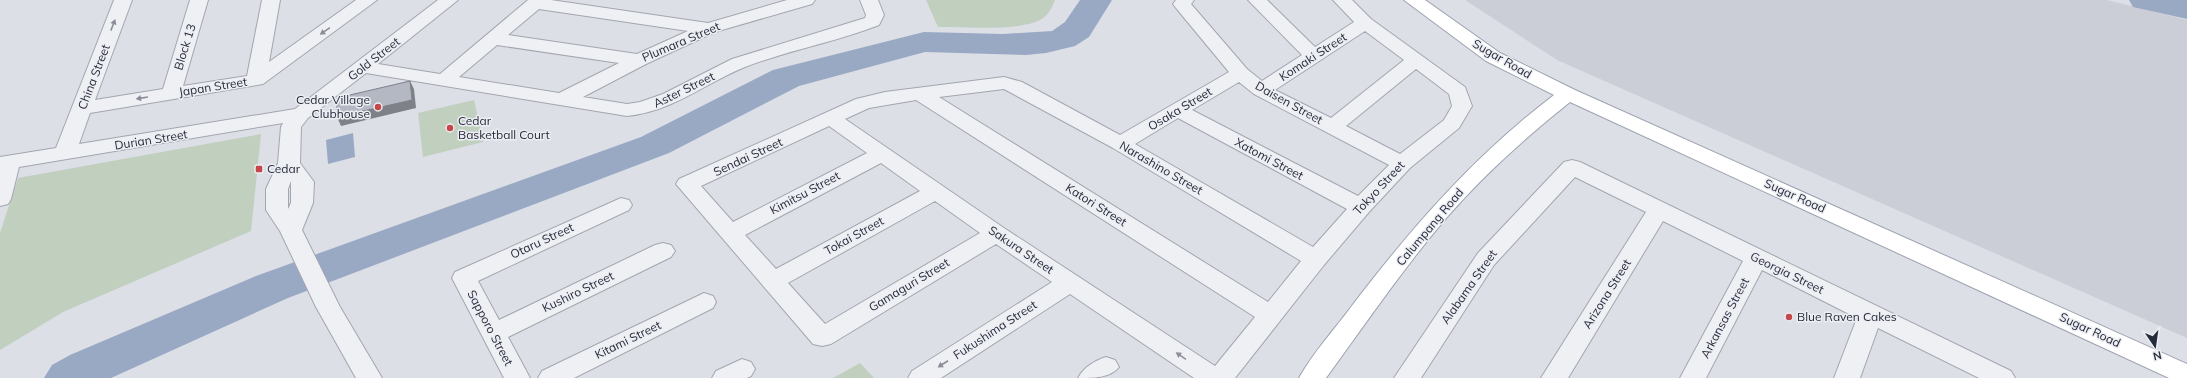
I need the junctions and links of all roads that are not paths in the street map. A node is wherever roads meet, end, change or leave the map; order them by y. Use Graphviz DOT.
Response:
graph roads {
  1 [pos="123,0"];
  2 [pos="199,0"];
  3 [pos="271,0"];
  4 [pos="368,0"];
  5 [pos="449,0"];
  6 [pos="801,0"];
  7 [pos="869,0"];
  8 [pos="1185,0"];
  9 [pos="1257,0"];
  10 [pos="1342,0"];
  11 [pos="1413,0"];
  12 [pos="537,2"];
  13 [pos="352,6"];
  14 [pos="1366,23"];
  15 [pos="709,28"];
  16 [pos="494,39"];
  17 [pos="1314,56"];
  18 [pos="639,60"];
  19 [pos="1415,61"];
  20 [pos="362,67"];
  21 [pos="1240,73"];
  22 [pos="256,80"];
  23 [pos="444,80"];
  24 [pos="1004,83"];
  25 [pos="1261,90"];
  26 [pos="171,94"];
  27 [pos="1568,94"];
  28 [pos="922,95"];
  29 [pos="563,99"];
  30 [pos="82,108"];
  31 [pos="1177,110"];
  32 [pos="301,114"];
  33 [pos="831,118"];
  34 [pos="1332,127"];
  35 [pos="1120,144"];
  36 [pos="65,153"];
  37 [pos="880,154"];
  38 [pos="5,163"];
  39 [pos="1402,163"];
  40 [pos="1572,167"];
  41 [pos="935,192"];
  42 [pos="0,199"];
  43 [pos="621,205"];
  44 [pos="1361,207"];
  45 [pos="1660,210"];
  46 [pos="730,233"];
  47 [pos="996,233"];
  48 [pos="663,251"];
  49 [pos="1316,258"];
  50 [pos="1756,259"];
  51 [pos="464,278"];
  52 [pos="773,281"];
  53 [pos="1070,282"];
  54 [pos="704,302"];
  55 [pos="1871,314"];
  56 [pos="1270,315"];
  57 [pos="493,334"];
  58 [pos="822,337"];
  59 [pos="2187,375"];
  60 [pos="369,378"];
  61 [pos="516,378"];
  62 [pos="551,378"];
  63 [pos="921,378"];
  64 [pos="1214,378"];
  65 [pos="1220,378"];
  66 [pos="1312,378"];
  67 [pos="1407,378"];
  68 [pos="1554,378"];
  69 [pos="1693,378"];
  70 [pos="1847,378"];
  71 [pos="2002,378"];
  30 -- 1 [label="street, China Street, one-way"];
  2 -- 26 [label="street, Block 13"];
  3 -- 22 [label="street"];
  4 -- 13 [label="street, Japan Street"];
  5 -- 20 [label="street, Gold Street"];
  6 -- 15 [label="street, Plumara Street"];
  7 -- 29 [label="street, Aster Street"];
  8 -- 21 [label="street, Daisen Street"];
  9 -- 17 [label="street"];
  10 -- 14 [label="street, Tokyo Street"];
  11 -- 27 [label="main road, Sugar Road"];
  12 -- 15 [label="street"];
  12 -- 16 [label="street"];
  13 -- 22 [label="street, Japan Street, one-way"];
  14 -- 17 [label="street, Komaki Street"];
  14 -- 19 [label="street, Tokyo Street"];
  15 -- 18 [label="street, Plumara Street"];
  16 -- 18 [label="street"];
  16 -- 23 [label="street"];
  17 -- 25 [label="street, Komaki Street"];
  18 -- 29 [label="street, Plumara Street"];
  19 -- 34 [label="street"];
  19 -- 39 [label="street, Tokyo Street"];
  20 -- 23 [label="street, Aster Street"];
  20 -- 32 [label="street, Gold Street"];
  21 -- 25 [label="street, Daisen Street"];
  21 -- 31 [label="street, Osaka Street"];
  22 -- 26 [label="street, Japan Street"];
  23 -- 29 [label="street, Aster Street"];
  24 -- 28 [label="street, Sendai Street"];
  24 -- 35 [label="street, Narashino Street"];
  25 -- 34 [label="street, Daisen Street"];
  26 -- 30 [label="street, Japan Street, one-way"];
  27 -- 59 [label="main road, Sugar Road"];
  27 -- 66 [label="main road, Calumpang Road"];
  28 -- 33 [label="street, Sendai Street"];
  28 -- 56 [label="street, Katori Street"];
  30 -- 36 [label="street, China Street"];
  31 -- 35 [label="street, Osaka Street"];
  31 -- 44 [label="street, Xatomi Street"];
  32 -- 36 [label="street, Durian Street"];
  32 -- 60 [label="street, Gold Street"];
  33 -- 37 [label="street, Sakura Street"];
  33 -- 46 [label="street, Sendai Street"];
  34 -- 39 [label="street, Daisen Street"];
  35 -- 49 [label="street, Narashino Street"];
  36 -- 38 [label="street, Durian Street"];
  37 -- 41 [label="street, Sakura Street"];
  37 -- 46 [label="street, Kimitsu Street"];
  38 -- 42 [label="street"];
  39 -- 44 [label="street, Tokyo Street"];
  40 -- 45 [label="street, Georgia Street"];
  40 -- 67 [label="street, Alabama Street"];
  41 -- 47 [label="street, Sakura Street"];
  41 -- 52 [label="street, Tokai Street"];
  43 -- 51 [label="street, Otaru Street"];
  44 -- 49 [label="street, Tokyo Street"];
  45 -- 50 [label="street, Georgia Street"];
  45 -- 68 [label="street, Arizona Street"];
  46 -- 52 [label="street, Sendai Street"];
  47 -- 53 [label="street, Sakura Street"];
  47 -- 58 [label="street, Gamaguri Street"];
  48 -- 57 [label="street, Kushiro Street"];
  49 -- 56 [label="street, Tokyo Street"];
  50 -- 55 [label="street, Georgia Street"];
  50 -- 69 [label="street, Arkansas Street"];
  51 -- 57 [label="street, Sapporo Street"];
  52 -- 58 [label="street, Sendai Street"];
  53 -- 63 [label="street, Fukushima Street, one-way"];
  64 -- 53 [label="street, Sakura Street, one-way"];
  54 -- 62 [label="street, Kitami Street"];
  55 -- 70 [label="street"];
  55 -- 71 [label="street, Georgia Street"];
  56 -- 65 [label="street, Tokyo Street"];
  57 -- 61 [label="street, Sapporo Street"];
}
